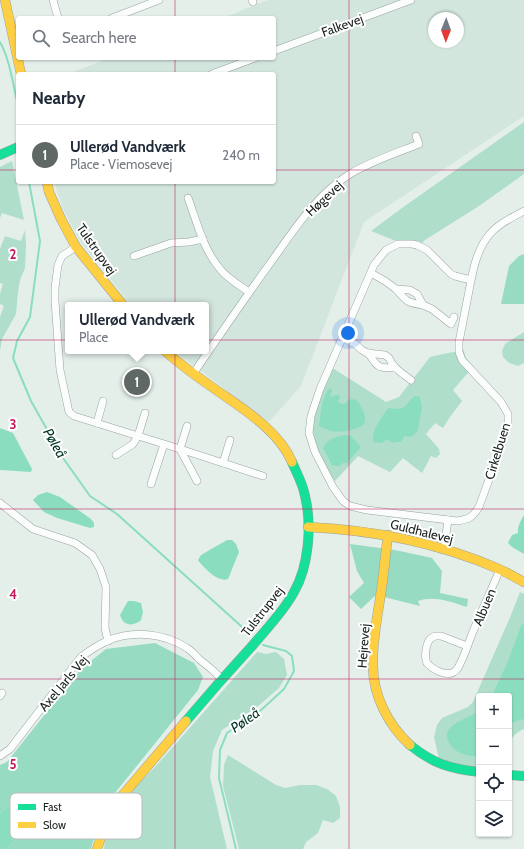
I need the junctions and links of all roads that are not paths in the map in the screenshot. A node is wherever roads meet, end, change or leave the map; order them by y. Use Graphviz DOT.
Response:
graph roads {
  1 [pos="5,0"];
  2 [pos="53,0"];
  3 [pos="159,0"];
  4 [pos="411,0"];
  5 [pos="57,16"];
  6 [pos="117,16"];
  7 [pos="276,50"];
  8 [pos="16,51"];
  9 [pos="18,60"];
  10 [pos="250,60"];
  11 [pos="21,72"];
  12 [pos="217,72"];
  13 [pos="416,136"];
  14 [pos="16,148"];
  15 [pos="0,155"];
  16 [pos="47,184"];
  17 [pos="188,198"];
  18 [pos="524,211"];
  19 [pos="203,239"];
  20 [pos="76,246"];
  21 [pos="134,256"];
  22 [pos="371,273"];
  23 [pos="471,280"];
  24 [pos="396,289"];
  25 [pos="249,292"];
  26 [pos="121,302"];
  27 [pos="423,305"];
  28 [pos="454,317"];
  29 [pos="343,338"];
  30 [pos="209,351"];
  31 [pos="368,353"];
  32 [pos="169,354"];
  33 [pos="207,354"];
  34 [pos="395,368"];
  35 [pos="193,374"];
  36 [pos="411,380"];
  37 [pos="103,401"];
  38 [pos="145,413"];
  39 [pos="97,423"];
  40 [pos="186,426"];
  41 [pos="138,436"];
  42 [pos="230,440"];
  43 [pos="164,444"];
  44 [pos="180,449"];
  45 [pos="116,455"];
  46 [pos="223,463"];
  47 [pos="263,476"];
  48 [pos="197,481"];
  49 [pos="151,484"];
  50 [pos="0,503"];
  51 [pos="448,520"];
  52 [pos="308,527"];
  53 [pos="388,535"];
  54 [pos="444,548"];
  55 [pos="500,569"];
  56 [pos="524,582"];
  57 [pos="108,641"];
  58 [pos="468,646"];
  59 [pos="222,679"];
  60 [pos="0,756"];
  61 [pos="476,772"];
  62 [pos="512,775"];
  63 [pos="524,776"];
  64 [pos="125,793"];
  65 [pos="100,839"];
  66 [pos="97,849"];
  1 -- 8 [label="street"];
  2 -- 5 [label="street"];
  3 -- 6 [label="street"];
  4 -- 7 [label="street, Falkevej"];
  9 -- 11 [label="street"];
  10 -- 12 [label="street"];
  13 -- 25 [label="street, Høgevej"];
  14 -- 15 [label="street"];
  16 -- 20 [label="street, Tulstrupvej"];
  17 -- 19 [label="street"];
  18 -- 23 [label="street, Cirkelbuen"];
  19 -- 21 [label="street"];
  19 -- 25 [label="street"];
  20 -- 26 [label="street, Tulstrupvej"];
  20 -- 39 [label="street"];
  22 -- 23 [label="street, Cirkelbuen"];
  22 -- 24 [label="street"];
  22 -- 29 [label="street, Cirkelbuen"];
  23 -- 51 [label="street, Cirkelbuen"];
  24 -- 27 [label="street"];
  24 -- 27 [label="street"];
  25 -- 30 [label="street, Høgevej"];
  27 -- 28 [label="street"];
  29 -- 31 [label="street"];
  29 -- 51 [label="street, Cirkelbuen"];
  31 -- 34 [label="street"];
  31 -- 34 [label="street"];
  32 -- 35 [label="street, Tulstrupvej"];
  33 -- 35 [label="street, Høgevej"];
  34 -- 36 [label="street"];
  35 -- 52 [label="street, Tulstrupvej"];
  37 -- 39 [label="street"];
  38 -- 41 [label="street"];
  39 -- 41 [label="street"];
  40 -- 44 [label="street"];
  41 -- 43 [label="street"];
  41 -- 45 [label="street"];
  42 -- 46 [label="street"];
  43 -- 44 [label="street"];
  43 -- 49 [label="street"];
  44 -- 46 [label="street"];
  44 -- 48 [label="street"];
  46 -- 47 [label="street"];
  50 -- 57 [label="street"];
  51 -- 54 [label="street"];
  52 -- 53 [label="street, Guldhalevej"];
  52 -- 59 [label="street, Tulstrupvej"];
  53 -- 54 [label="street, Guldhalevej"];
  53 -- 61 [label="street, Hejrevej"];
  54 -- 55 [label="street, Guldhalevej"];
  55 -- 56 [label="street, Guldhalevej"];
  55 -- 58 [label="street, Albuen"];
  57 -- 59 [label="street, Axel Jarls Vej"];
  57 -- 60 [label="street, Axel Jarls Vej"];
  58 -- 58 [label="street, Albuen"];
  59 -- 64 [label="street, Tulstrupvej"];
  62 -- 63 [label="street"];
  65 -- 66 [label="street, Tulstrupvej"];
}
